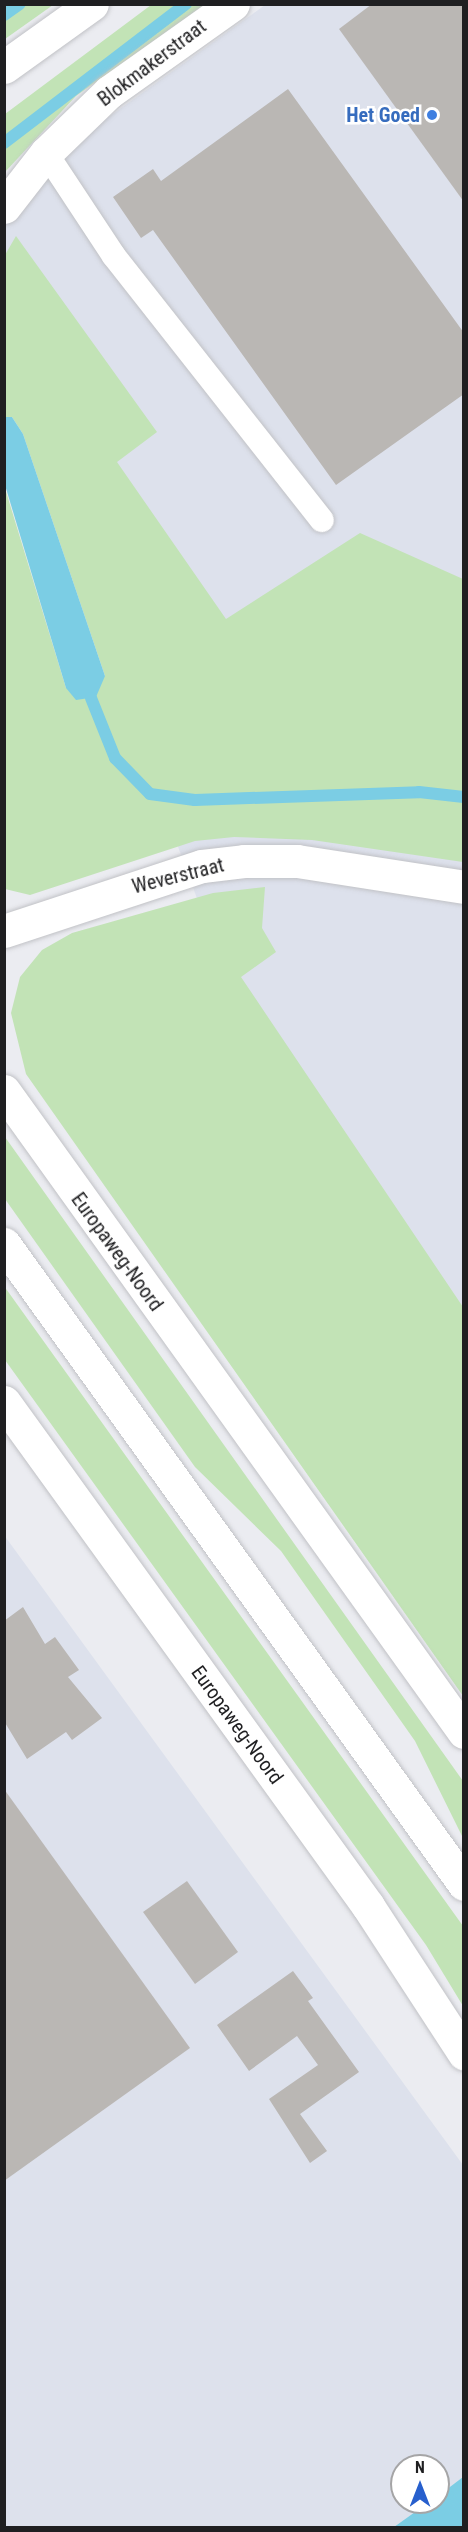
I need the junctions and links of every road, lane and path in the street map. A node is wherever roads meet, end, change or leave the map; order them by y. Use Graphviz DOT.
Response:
graph roads {
  1 [pos="92,4"];
  2 [pos="233,4"];
  3 [pos="4,67"];
  4 [pos="46,153"];
  5 [pos="4,207"];
  6 [pos="322,520"];
  7 [pos="464,887"];
  8 [pos="4,931"];
  9 [pos="4,1091"];
  10 [pos="4,1244"];
  11 [pos="4,1402"];
  12 [pos="464,1732"];
  13 [pos="464,1884"];
  14 [pos="464,2053"];
  1 -- 3 [label="street"];
  2 -- 4 [label="street, Blokmakerstraat"];
  4 -- 5 [label="street, Blokmakerstraat"];
  4 -- 6 [label="lane"];
  7 -- 8 [label="street, Weverstraat"];
  9 -- 12 [label="street, Europaweg-Noord"];
  10 -- 13 [label="street"];
  11 -- 14 [label="street, Europaweg-Noord"];
}
